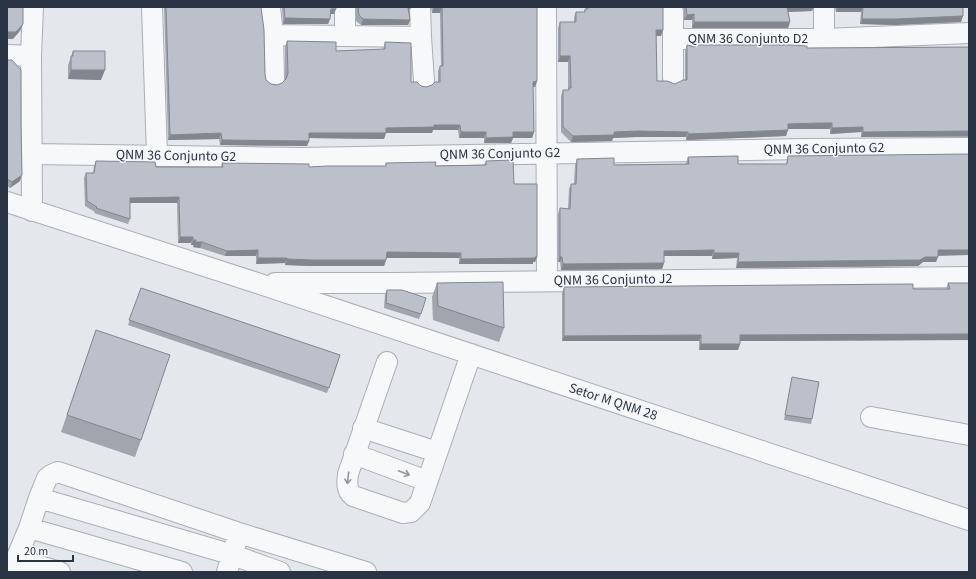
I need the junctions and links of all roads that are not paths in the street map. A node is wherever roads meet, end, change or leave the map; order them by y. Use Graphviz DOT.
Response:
graph roads {
  1 [pos="33,7"];
  2 [pos="152,7"];
  3 [pos="270,7"];
  4 [pos="345,7"];
  5 [pos="420,7"];
  6 [pos="546,7"];
  7 [pos="671,7"];
  8 [pos="824,7"];
  9 [pos="969,33"];
  10 [pos="273,35"];
  11 [pos="345,36"];
  12 [pos="421,36"];
  13 [pos="673,39"];
  14 [pos="824,39"];
  15 [pos="7,55"];
  16 [pos="31,56"];
  17 [pos="673,78"];
  18 [pos="274,79"];
  19 [pos="424,81"];
  20 [pos="969,148"];
  21 [pos="32,154"];
  22 [pos="547,154"];
  23 [pos="157,155"];
  24 [pos="7,202"];
  25 [pos="32,211"];
  26 [pos="969,277"];
  27 [pos="547,281"];
  28 [pos="257,283"];
  29 [pos="471,354"];
  30 [pos="387,362"];
  31 [pos="872,417"];
  32 [pos="364,428"];
  33 [pos="969,434"];
  34 [pos="437,452"];
  35 [pos="354,454"];
  36 [pos="427,481"];
  37 [pos="39,498"];
  38 [pos="969,520"];
  39 [pos="30,528"];
  40 [pos="239,533"];
  41 [pos="230,564"];
  42 [pos="14,566"];
  43 [pos="60,572"];
  44 [pos="182,572"];
  45 [pos="280,572"];
  46 [pos="366,572"];
  1 -- 16 [label="street"];
  2 -- 23 [label="street"];
  3 -- 10 [label="street"];
  4 -- 11 [label="street"];
  5 -- 12 [label="street"];
  6 -- 22 [label="street"];
  7 -- 13 [label="street, QNM 36 Conjunto D2"];
  8 -- 14 [label="street, QNM 36 Conjunto D2"];
  9 -- 14 [label="street, QNM 36 Conjunto D2"];
  10 -- 11 [label="street"];
  10 -- 18 [label="street"];
  11 -- 12 [label="street"];
  12 -- 19 [label="street"];
  13 -- 14 [label="street, QNM 36 Conjunto D2"];
  13 -- 17 [label="street, QNM 36 Conjunto D2"];
  15 -- 16 [label="street"];
  16 -- 21 [label="street"];
  20 -- 22 [label="street, QNM 36 Conjunto G2"];
  21 -- 23 [label="street, QNM 36 Conjunto G2"];
  21 -- 25 [label="street"];
  22 -- 23 [label="street, QNM 36 Conjunto G2"];
  22 -- 27 [label="street"];
  24 -- 25 [label="street, Setor M QNM 28"];
  25 -- 28 [label="street, Setor M QNM 28"];
  26 -- 27 [label="street, QNM 36 Conjunto J2"];
  27 -- 28 [label="street, QNM 36 Conjunto J2"];
  28 -- 29 [label="street, Setor M QNM 28"];
  29 -- 34 [label="street"];
  29 -- 38 [label="street, Setor M QNM 28"];
  30 -- 32 [label="street"];
  31 -- 33 [label="street"];
  32 -- 34 [label="street"];
  32 -- 35 [label="street"];
  34 -- 36 [label="street"];
  35 -- 36 [label="street, one-way"];
  35 -- 36 [label="street, one-way"];
  37 -- 39 [label="street"];
  37 -- 40 [label="street"];
  37 -- 41 [label="street"];
  39 -- 42 [label="street"];
  39 -- 44 [label="street"];
  40 -- 41 [label="street"];
  40 -- 46 [label="street"];
  41 -- 45 [label="street"];
  42 -- 43 [label="street"];
}
